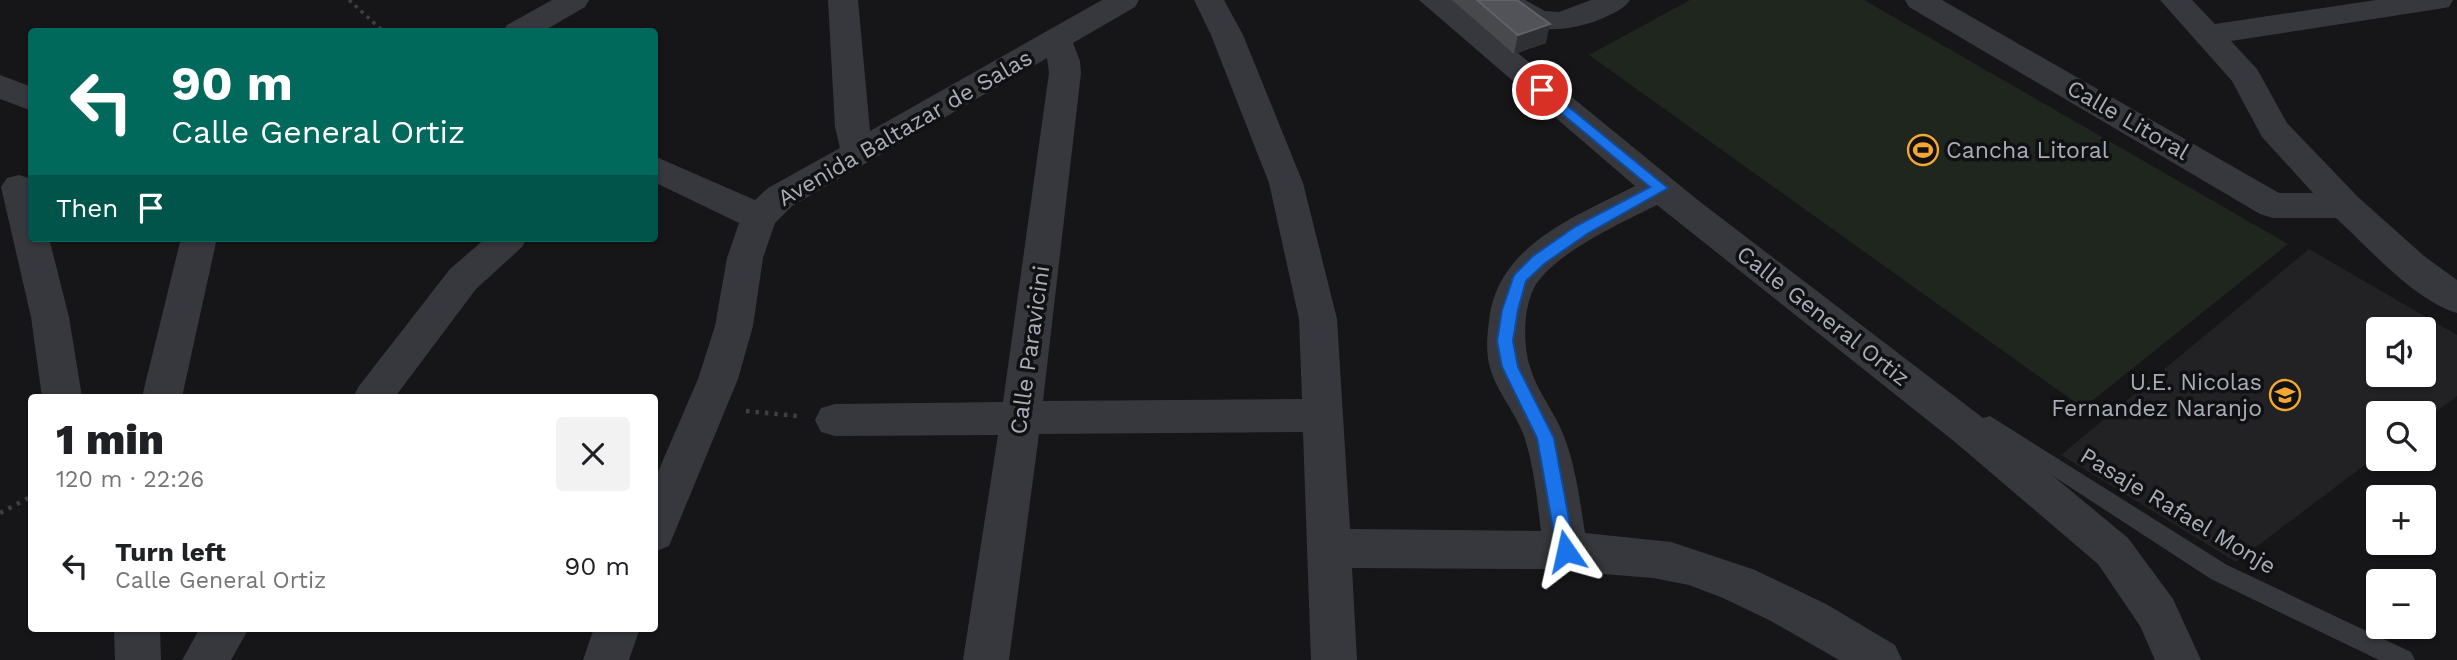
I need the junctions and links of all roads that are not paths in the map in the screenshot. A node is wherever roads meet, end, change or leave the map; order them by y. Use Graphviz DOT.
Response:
graph roads {
  1 [pos="574,0"];
  2 [pos="843,0"];
  3 [pos="1124,0"];
  4 [pos="1209,0"];
  5 [pos="1434,0"];
  6 [pos="1504,0"];
  7 [pos="1615,0"];
  8 [pos="1920,0"];
  9 [pos="2175,0"];
  10 [pos="2438,0"];
  11 [pos="2445,0"];
  12 [pos="2457,18"];
  13 [pos="524,28"];
  14 [pos="2208,34"];
  15 [pos="1056,41"];
  16 [pos="0,86"];
  17 [pos="28,98"];
  18 [pos="858,153"];
  19 [pos="658,170"];
  20 [pos="19,187"];
  21 [pos="1660,188"];
  22 [pos="2345,206"];
  23 [pos="759,217"];
  24 [pos="28,225"];
  25 [pos="32,242"];
  26 [pos="198,242"];
  27 [pos="505,242"];
  28 [pos="2457,299"];
  29 [pos="62,394"];
  30 [pos="163,394"];
  31 [pos="375,394"];
  32 [pos="1323,415"];
  33 [pos="835,420"];
  34 [pos="1020,420"];
  35 [pos="1969,429"];
  36 [pos="658,523"];
  37 [pos="1329,549"];
  38 [pos="1566,551"];
  39 [pos="137,632"];
  40 [pos="223,632"];
  41 [pos="616,632"];
  42 [pos="138,660"];
  43 [pos="205,660"];
  44 [pos="606,660"];
  45 [pos="986,660"];
  46 [pos="1334,660"];
  47 [pos="1879,660"];
  48 [pos="2178,660"];
  49 [pos="2403,660"];
  1 -- 13 [label="street"];
  2 -- 18 [label="street"];
  3 -- 15 [label="street, Avenida Baltazar de Salas"];
  4 -- 32 [label="street"];
  5 -- 21 [label="street, Calle General Ortiz"];
  6 -- 7 [label="street"];
  8 -- 22 [label="street, Calle Litoral"];
  9 -- 14 [label="street"];
  10 -- 14 [label="street"];
  11 -- 12 [label="street"];
  14 -- 22 [label="street"];
  15 -- 18 [label="street, Avenida Baltazar de Salas"];
  15 -- 34 [label="street, Calle Paravicini"];
  16 -- 17 [label="street"];
  18 -- 23 [label="street, Avenida Baltazar de Salas"];
  19 -- 23 [label="street"];
  20 -- 24 [label="street"];
  21 -- 35 [label="street, Calle General Ortiz"];
  21 -- 38 [label="street"];
  22 -- 28 [label="street"];
  23 -- 36 [label="street, Avenida Baltazar de Salas"];
  25 -- 29 [label="street"];
  26 -- 30 [label="street"];
  27 -- 31 [label="street"];
  32 -- 34 [label="street"];
  32 -- 37 [label="street"];
  33 -- 34 [label="street"];
  34 -- 45 [label="street, Calle Paravicini"];
  35 -- 48 [label="street, Calle General Ortiz"];
  35 -- 49 [label="lane, Pasaje Rafael Monje"];
  37 -- 38 [label="street"];
  37 -- 46 [label="street"];
  38 -- 47 [label="street"];
  39 -- 42 [label="street"];
  40 -- 43 [label="street"];
  41 -- 44 [label="street"];
}
